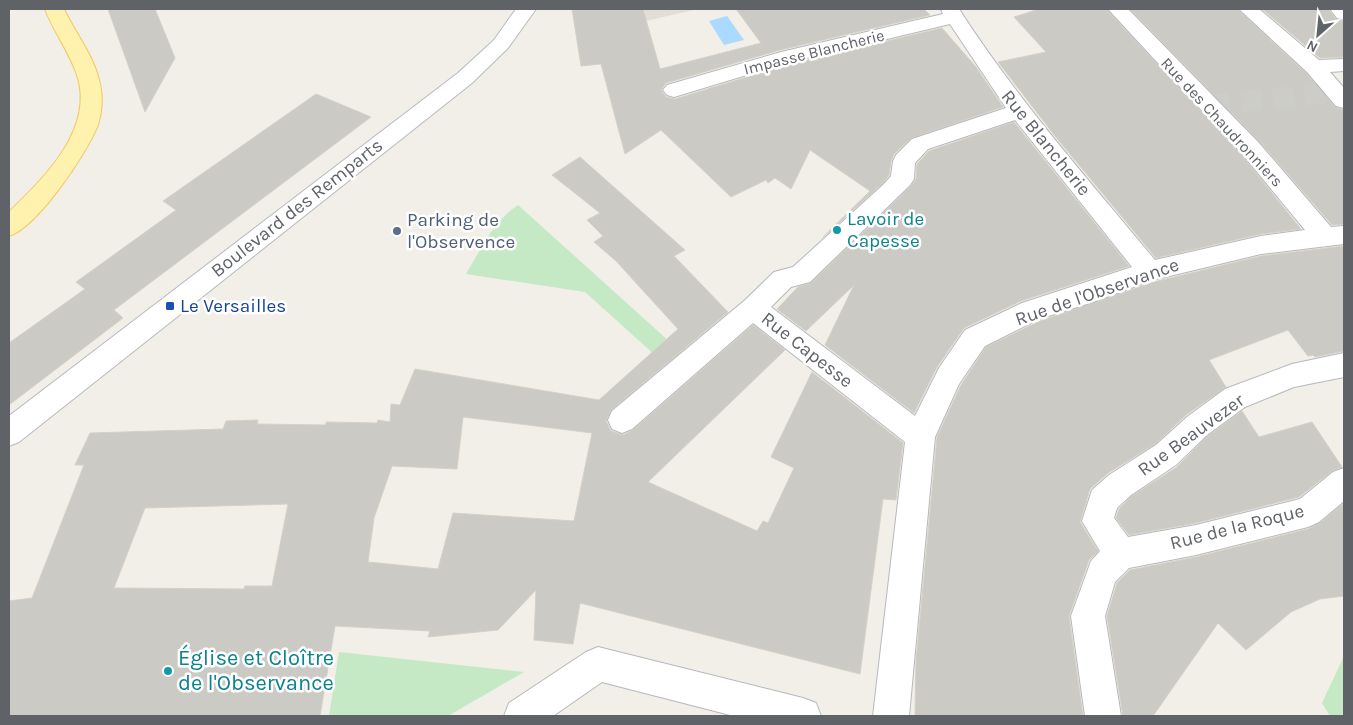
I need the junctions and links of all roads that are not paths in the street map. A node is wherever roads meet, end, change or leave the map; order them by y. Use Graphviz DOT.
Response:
graph roads {
  1 [pos="54,9"];
  2 [pos="526,9"];
  3 [pos="1117,9"];
  4 [pos="1248,9"];
  5 [pos="1339,9"];
  6 [pos="952,13"];
  7 [pos="1344,14"];
  8 [pos="1344,65"];
  9 [pos="1314,67"];
  10 [pos="674,90"];
  11 [pos="1344,101"];
  12 [pos="1019,111"];
  13 [pos="9,228"];
  14 [pos="1334,235"];
  15 [pos="1150,271"];
  16 [pos="753,308"];
  17 [pos="1344,365"];
  18 [pos="622,420"];
  19 [pos="9,433"];
  20 [pos="920,437"];
  21 [pos="1344,482"];
  22 [pos="1121,554"];
  23 [pos="522,716"];
  24 [pos="803,716"];
  25 [pos="892,716"];
  26 [pos="1103,716"];
  1 -- 13 [label="main road"];
  2 -- 19 [label="street, Boulevard des Remparts"];
  3 -- 14 [label="street, Rue des Chaudronniers"];
  4 -- 9 [label="street"];
  5 -- 7 [label="street"];
  6 -- 10 [label="street, Impasse Blancherie"];
  6 -- 12 [label="street, Rue Blancherie"];
  8 -- 9 [label="street"];
  9 -- 11 [label="street"];
  12 -- 15 [label="street, Rue Blancherie"];
  12 -- 16 [label="street, Rue Capesse"];
  14 -- 15 [label="street, Rue de l'Observance"];
  15 -- 20 [label="street, Rue de l'Observance"];
  16 -- 18 [label="street"];
  16 -- 20 [label="street, Rue Capesse"];
  17 -- 22 [label="street, Rue Beauvezer"];
  20 -- 25 [label="street, Rue de l'Observance"];
  21 -- 22 [label="street, Rue de la Roque"];
  22 -- 26 [label="street"];
  23 -- 24 [label="street"];
}
